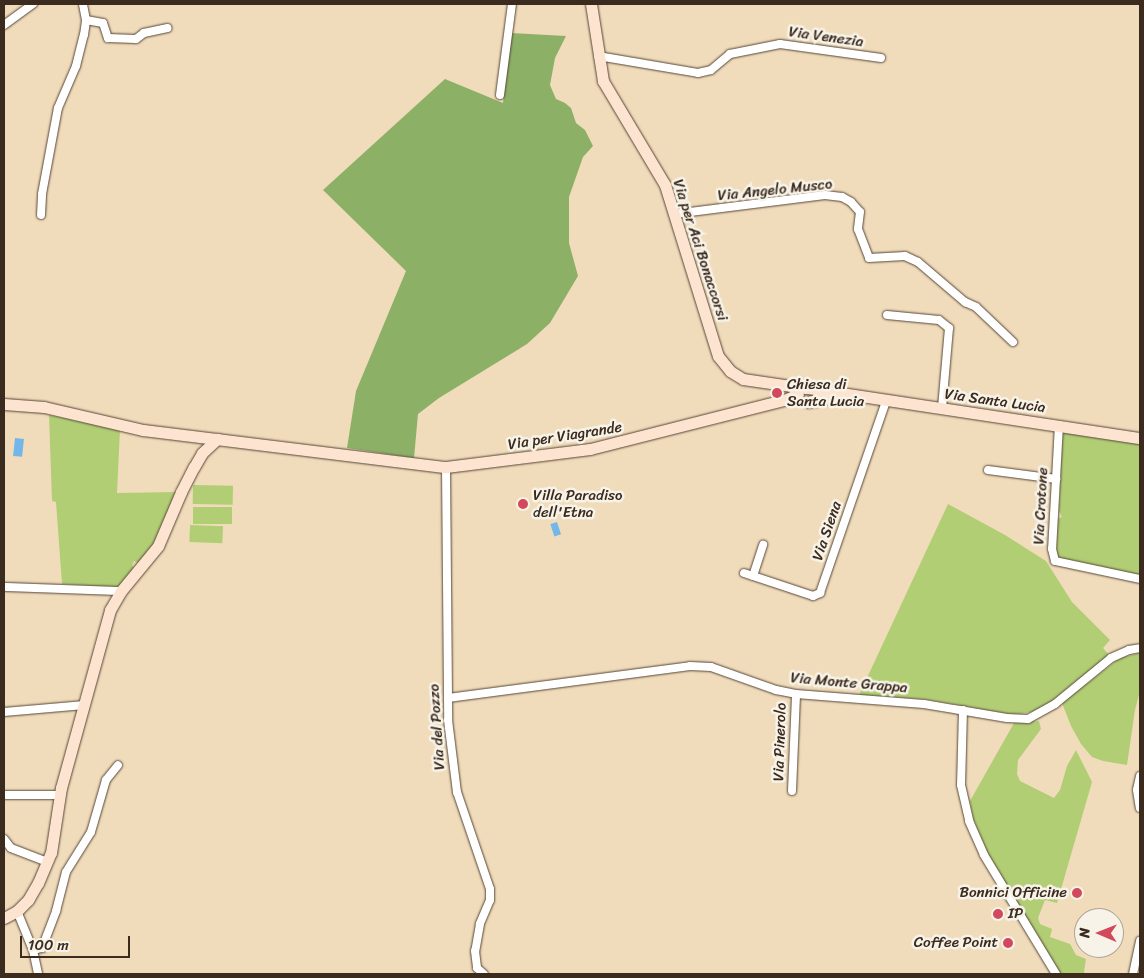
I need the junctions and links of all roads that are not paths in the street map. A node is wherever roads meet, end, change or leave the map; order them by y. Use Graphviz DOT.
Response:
graph roads {
  1 [pos="33,4"];
  2 [pos="83,4"];
  3 [pos="512,4"];
  4 [pos="591,4"];
  5 [pos="86,20"];
  6 [pos="4,25"];
  7 [pos="166,28"];
  8 [pos="598,56"];
  9 [pos="881,58"];
  10 [pos="500,95"];
  11 [pos="674,214"];
  12 [pos="41,216"];
  13 [pos="887,315"];
  14 [pos="1013,342"];
  15 [pos="803,394"];
  16 [pos="886,401"];
  17 [pos="4,404"];
  18 [pos="44,407"];
  19 [pos="4,408"];
  20 [pos="942,408"];
  21 [pos="1059,425"];
  22 [pos="1137,436"];
  23 [pos="218,439"];
  24 [pos="446,467"];
  25 [pos="988,470"];
  26 [pos="1056,479"];
  27 [pos="763,545"];
  28 [pos="744,573"];
  29 [pos="753,576"];
  30 [pos="1140,579"];
  31 [pos="4,587"];
  32 [pos="121,591"];
  33 [pos="1140,648"];
  34 [pos="796,694"];
  35 [pos="448,698"];
  36 [pos="85,705"];
  37 [pos="963,710"];
  38 [pos="4,712"];
  39 [pos="118,765"];
  40 [pos="1140,776"];
  41 [pos="792,791"];
  42 [pos="60,794"];
  43 [pos="4,796"];
  44 [pos="1140,808"];
  45 [pos="4,839"];
  46 [pos="47,862"];
  47 [pos="17,911"];
  48 [pos="4,918"];
  49 [pos="1140,941"];
  50 [pos="33,950"];
  51 [pos="38,974"];
  52 [pos="484,974"];
  53 [pos="1056,974"];
  54 [pos="1132,974"];
  1 -- 6 [label="street"];
  2 -- 5 [label="street"];
  3 -- 10 [label="street"];
  4 -- 8 [label="main road, Via per Aci Bonaccorsi"];
  5 -- 7 [label="street"];
  5 -- 12 [label="street"];
  8 -- 9 [label="street, Via Venezia"];
  8 -- 11 [label="main road, Via per Aci Bonaccorsi"];
  11 -- 14 [label="street, Via Angelo Musco"];
  11 -- 15 [label="main road, Via per Aci Bonaccorsi"];
  13 -- 20 [label="street"];
  15 -- 16 [label="main road, Via Santa Lucia"];
  15 -- 24 [label="main road, Via per Viagrande"];
  16 -- 20 [label="main road, Via Santa Lucia"];
  16 -- 29 [label="street, Via Siena"];
  17 -- 18 [label="main road"];
  18 -- 19 [label="main road"];
  18 -- 23 [label="main road, Via per Viagrande"];
  20 -- 21 [label="main road, Via Santa Lucia"];
  21 -- 22 [label="main road, Via Santa Lucia"];
  21 -- 26 [label="street, Via Crotone"];
  23 -- 24 [label="main road, Via per Viagrande"];
  23 -- 32 [label="main road"];
  24 -- 35 [label="street, Via del Pozzo"];
  25 -- 26 [label="street"];
  26 -- 30 [label="street, Via Crotone"];
  27 -- 29 [label="street"];
  28 -- 29 [label="street, Via Siena"];
  31 -- 32 [label="street"];
  32 -- 36 [label="main road"];
  33 -- 37 [label="street, Via Monte Grappa"];
  34 -- 35 [label="street, Via Monte Grappa"];
  34 -- 37 [label="street, Via Monte Grappa"];
  34 -- 41 [label="street, Via Pinerolo"];
  35 -- 52 [label="street, Via del Pozzo"];
  36 -- 38 [label="street"];
  36 -- 42 [label="main road"];
  37 -- 53 [label="street"];
  39 -- 50 [label="street"];
  40 -- 44 [label="street"];
  42 -- 43 [label="street"];
  42 -- 46 [label="main road"];
  45 -- 46 [label="street"];
  46 -- 47 [label="main road"];
  47 -- 48 [label="main road"];
  47 -- 50 [label="street"];
  49 -- 54 [label="street"];
  50 -- 51 [label="street"];
}
